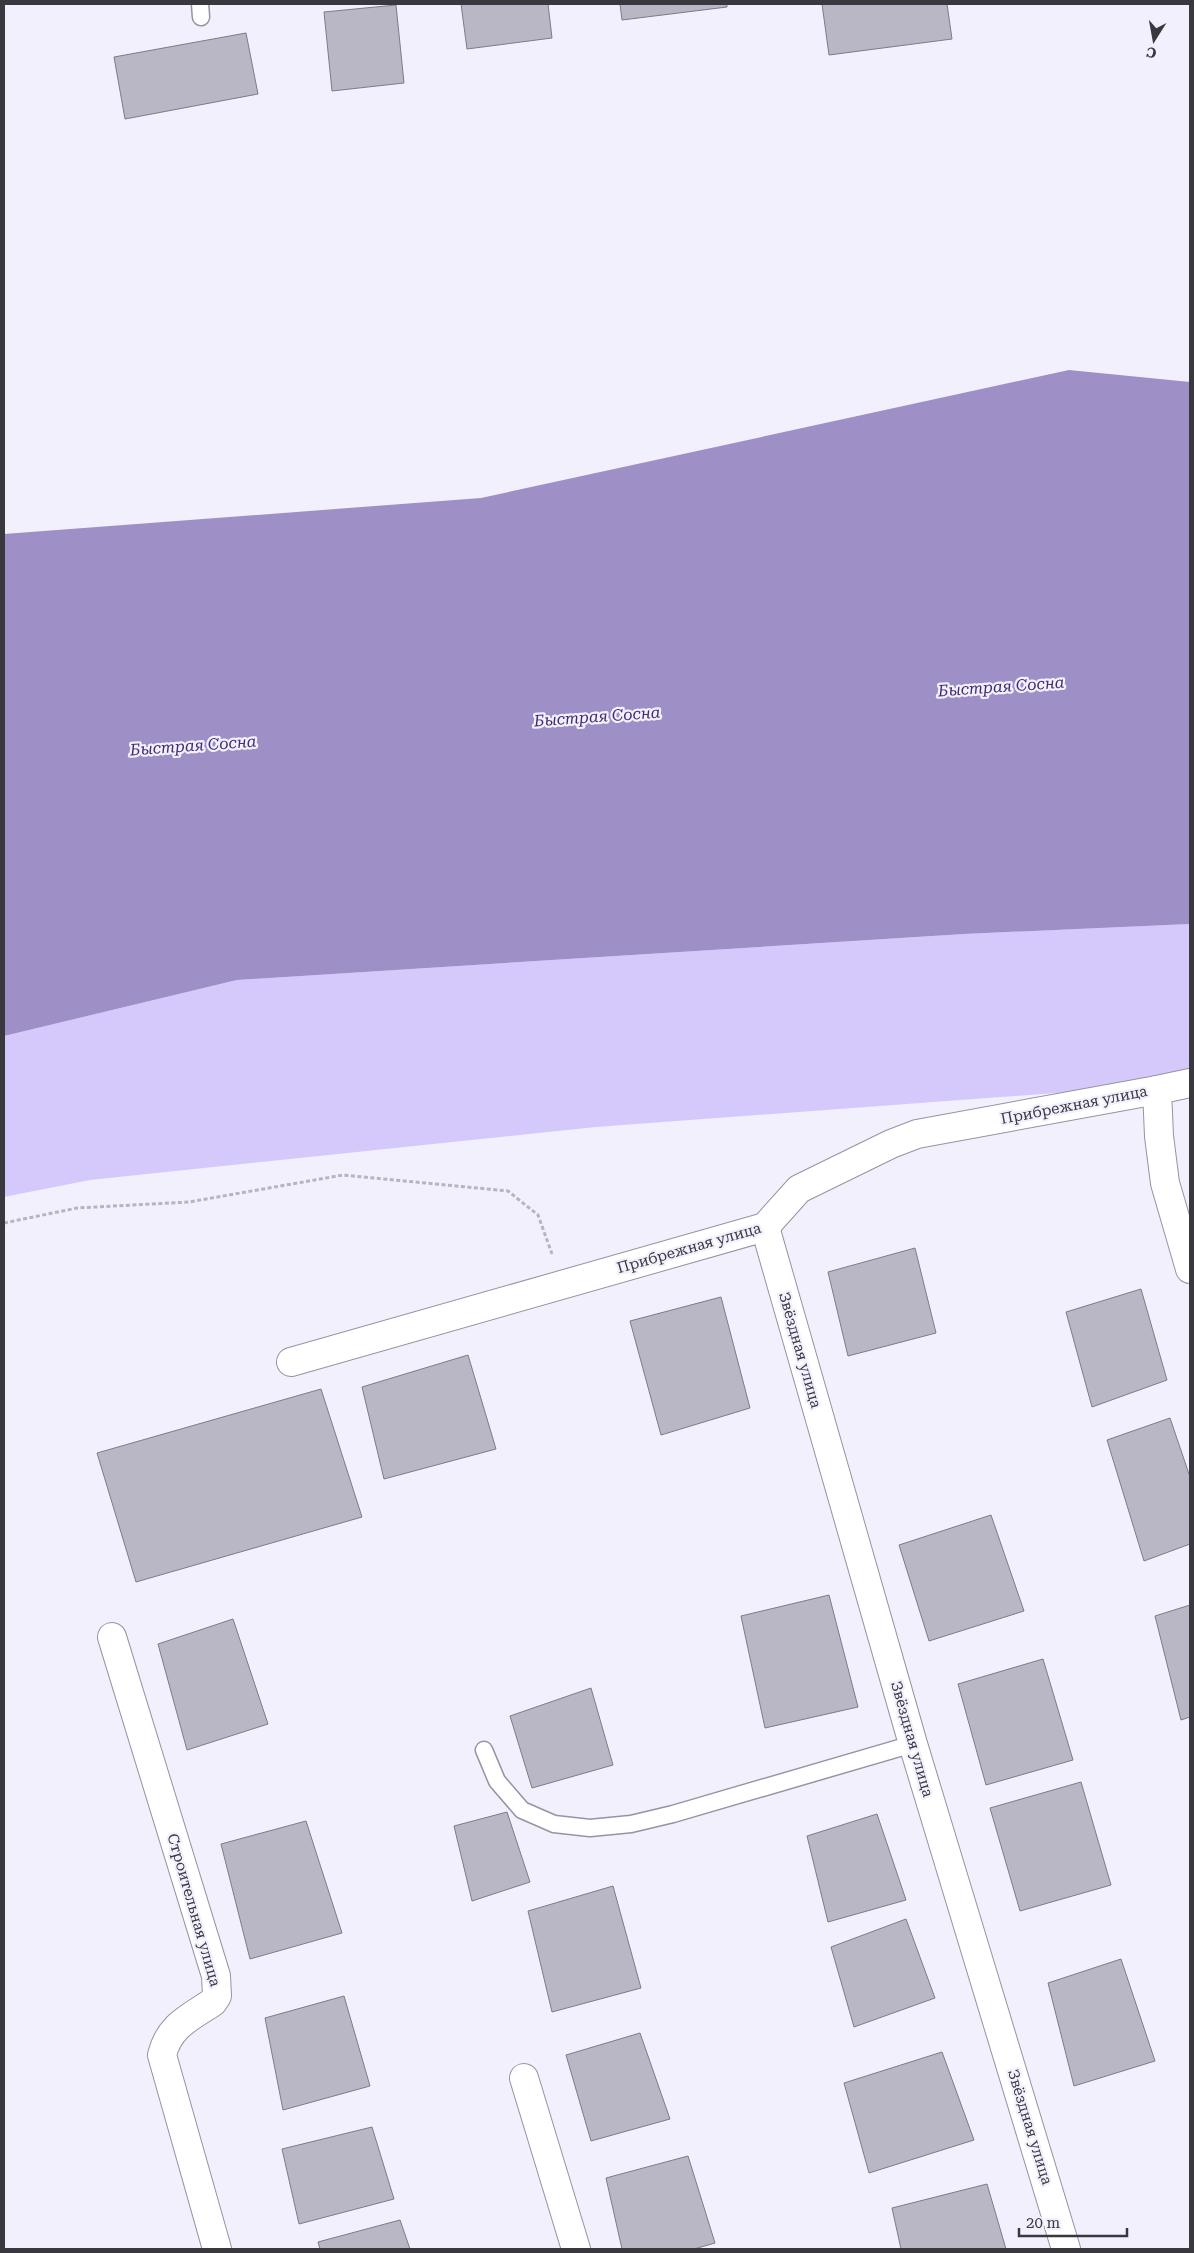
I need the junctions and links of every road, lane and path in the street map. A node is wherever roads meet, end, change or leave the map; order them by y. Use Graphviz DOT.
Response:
graph roads {
  1 [pos="1190,1083"];
  2 [pos="1157,1090"];
  3 [pos="4,1223"];
  4 [pos="765,1227"];
  5 [pos="1190,1269"];
  6 [pos="563,1285"];
  7 [pos="291,1362"];
  8 [pos="112,1637"];
  9 [pos="913,1744"];
  10 [pos="484,1750"];
  11 [pos="524,2078"];
  12 [pos="217,2249"];
  13 [pos="576,2249"];
  14 [pos="1066,2249"];
  1 -- 2 [label="street, Прибрежная улица"];
  2 -- 4 [label="street, Прибрежная улица"];
  2 -- 5 [label="street"];
  3 -- 6 [label="path"];
  4 -- 6 [label="street, Прибрежная улица"];
  4 -- 9 [label="street, Звёздная улица"];
  6 -- 7 [label="street, Прибрежная улица"];
  8 -- 12 [label="street, Строительная улица"];
  9 -- 10 [label="lane"];
  9 -- 14 [label="street, Звёздная улица"];
  11 -- 13 [label="street"];
}
